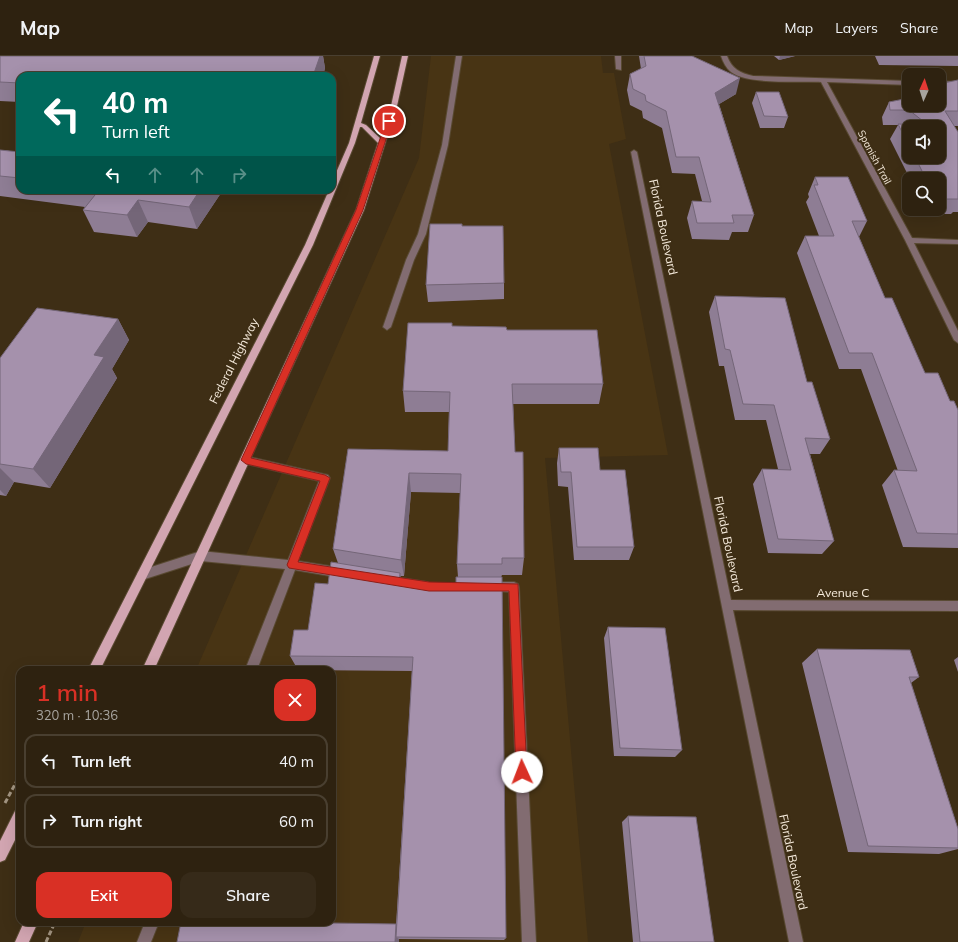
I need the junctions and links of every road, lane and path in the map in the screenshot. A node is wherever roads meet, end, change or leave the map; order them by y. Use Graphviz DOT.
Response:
graph roads {
  1 [pos="377,56"];
  2 [pos="405,56"];
  3 [pos="459,56"];
  4 [pos="618,56"];
  5 [pos="724,56"];
  6 [pos="619,69"];
  7 [pos="823,80"];
  8 [pos="902,83"];
  9 [pos="946,84"];
  10 [pos="958,84"];
  11 [pos="358,124"];
  12 [pos="382,143"];
  13 [pos="634,152"];
  14 [pos="336,182"];
  15 [pos="331,194"];
  16 [pos="908,240"];
  17 [pos="958,242"];
  18 [pos="387,327"];
  19 [pos="958,340"];
  20 [pos="246,460"];
  21 [pos="202,556"];
  22 [pos="292,565"];
  23 [pos="142,575"];
  24 [pos="352,575"];
  25 [pos="375,578"];
  26 [pos="437,587"];
  27 [pos="476,587"];
  28 [pos="728,605"];
  29 [pos="958,606"];
  30 [pos="96,666"];
  31 [pos="150,666"];
  32 [pos="253,666"];
  33 [pos="16,783"];
  34 [pos="3,807"];
  35 [pos="16,824"];
  36 [pos="0,856"];
  37 [pos="29,926"];
  38 [pos="53,926"];
  39 [pos="150,926"];
  40 [pos="22,942"];
  41 [pos="46,942"];
  42 [pos="144,942"];
  43 [pos="528,942"];
  44 [pos="796,942"];
  1 -- 11 [label="main road, Federal Highway"];
  2 -- 12 [label="main road"];
  3 -- 18 [label="street"];
  4 -- 6 [label="street"];
  5 -- 7 [label="street"];
  7 -- 8 [label="street"];
  7 -- 16 [label="street, Spanish Trail"];
  9 -- 10 [label="street"];
  11 -- 12 [label="main road"];
  11 -- 14 [label="main road, Federal Highway"];
  12 -- 20 [label="main road"];
  13 -- 28 [label="street, Florida Boulevard"];
  15 -- 23 [label="main road, Federal Highway"];
  16 -- 17 [label="street"];
  16 -- 19 [label="street, Spanish Trail"];
  20 -- 21 [label="main road"];
  20 -- 22 [label="street"];
  21 -- 22 [label="street"];
  21 -- 23 [label="street"];
  21 -- 31 [label="main road"];
  22 -- 24 [label="street"];
  22 -- 32 [label="street"];
  23 -- 30 [label="main road, Federal Highway"];
  25 -- 26 [label="street"];
  27 -- 43 [label="street"];
  28 -- 29 [label="street, Avenue C"];
  28 -- 44 [label="street, Florida Boulevard"];
  33 -- 34 [label="path"];
  35 -- 36 [label="main road"];
  37 -- 40 [label="main road"];
  38 -- 41 [label="path"];
  39 -- 42 [label="street"];
}
